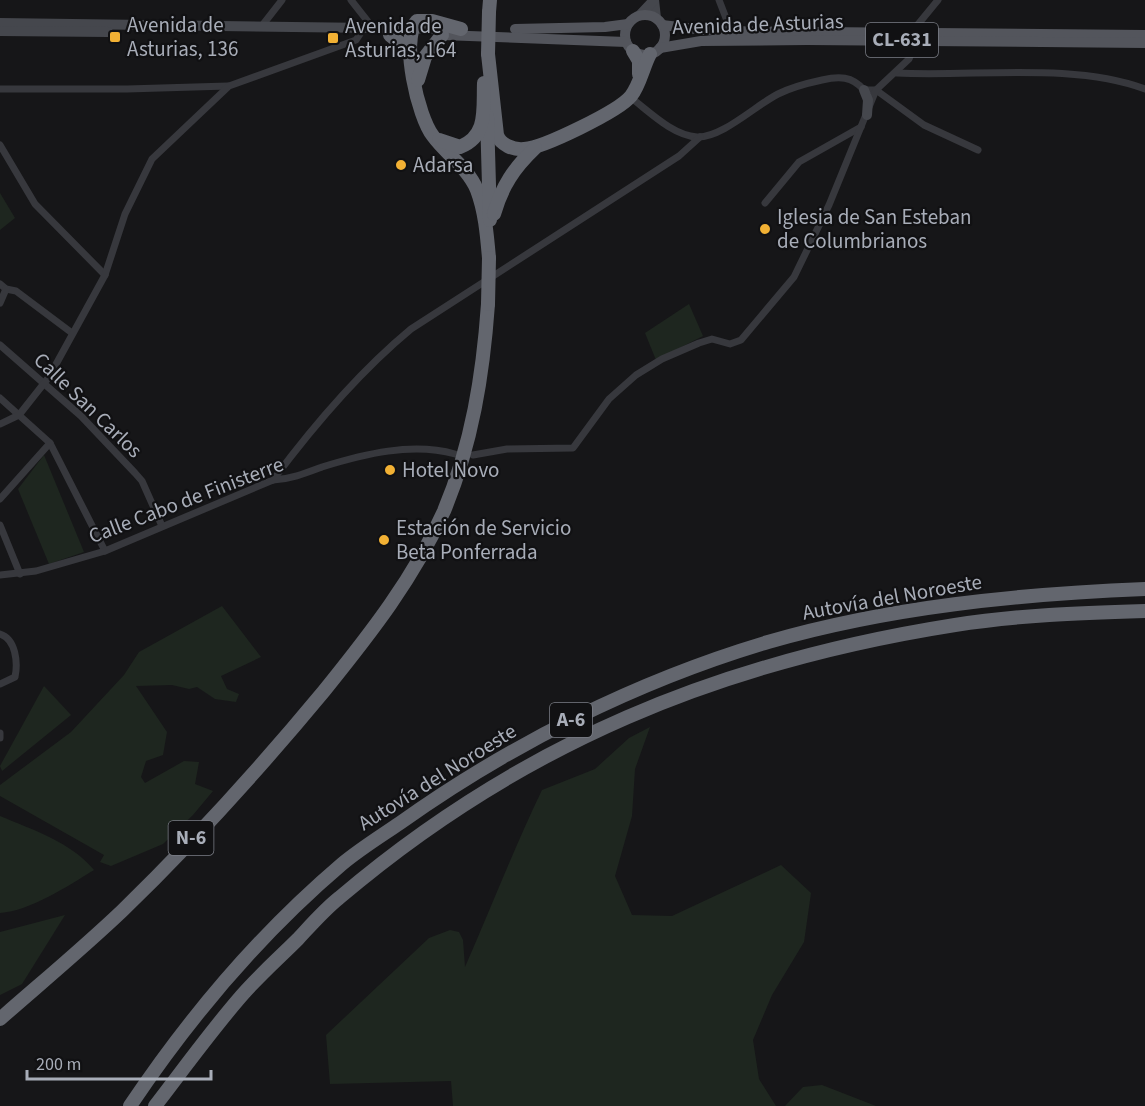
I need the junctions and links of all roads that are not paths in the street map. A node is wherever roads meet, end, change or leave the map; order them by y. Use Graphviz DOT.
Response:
graph roads {
  1 [pos="282,0"];
  2 [pos="351,0"];
  3 [pos="654,0"];
  4 [pos="719,0"];
  5 [pos="938,0"];
  6 [pos="490,6"];
  7 [pos="640,15"];
  8 [pos="659,22"];
  9 [pos="0,23"];
  10 [pos="628,24"];
  11 [pos="261,27"];
  12 [pos="373,28"];
  13 [pos="462,29"];
  14 [pos="0,31"];
  15 [pos="730,31"];
  16 [pos="360,34"];
  17 [pos="390,35"];
  18 [pos="442,35"];
  19 [pos="1145,35"];
  20 [pos="914,36"];
  21 [pos="412,39"];
  22 [pos="1145,43"];
  23 [pos="431,46"];
  24 [pos="629,46"];
  25 [pos="655,51"];
  26 [pos="488,54"];
  27 [pos="897,73"];
  28 [pos="639,79"];
  29 [pos="229,86"];
  30 [pos="416,87"];
  31 [pos="0,89"];
  32 [pos="1145,89"];
  33 [pos="864,90"];
  34 [pos="876,90"];
  35 [pos="630,97"];
  36 [pos="867,115"];
  37 [pos="861,127"];
  38 [pos="433,137"];
  39 [pos="700,137"];
  40 [pos="0,145"];
  41 [pos="535,148"];
  42 [pos="978,150"];
  43 [pos="765,203"];
  44 [pos="489,258"];
  45 [pos="105,275"];
  46 [pos="0,284"];
  47 [pos="6,289"];
  48 [pos="0,303"];
  49 [pos="72,333"];
  50 [pos="0,345"];
  51 [pos="45,385"];
  52 [pos="0,398"];
  53 [pos="19,415"];
  54 [pos="0,424"];
  55 [pos="50,443"];
  56 [pos="455,454"];
  57 [pos="473,455"];
  58 [pos="273,480"];
  59 [pos="0,499"];
  60 [pos="0,525"];
  61 [pos="162,526"];
  62 [pos="105,550"];
  63 [pos="20,574"];
  64 [pos="0,575"];
  65 [pos="1145,589"];
  66 [pos="1145,611"];
  67 [pos="1145,616"];
  68 [pos="975,623"];
  69 [pos="2,634"];
  70 [pos="0,684"];
  71 [pos="0,1019"];
  72 [pos="130,1106"];
  73 [pos="155,1106"];
  1 -- 11 [label="street"];
  2 -- 12 [label="street"];
  3 -- 7 [label="main road"];
  3 -- 8 [label="main road"];
  4 -- 15 [label="street"];
  5 -- 20 [label="street"];
  6 -- 26 [label="highway, N-6, bridge"];
  7 -- 8 [label="main road, CL-631"];
  7 -- 10 [label="main road"];
  8 -- 15 [label="main road, Avenida de Asturias / CL-631"];
  8 -- 25 [label="main road"];
  9 -- 11 [label="main road"];
  10 -- 13 [label="main road"];
  10 -- 24 [label="main road"];
  11 -- 12 [label="main road"];
  12 -- 21 [label="main road"];
  13 -- 21 [label="highway"];
  14 -- 16 [label="main road"];
  15 -- 20 [label="main road, Avenida de Asturias / CL-631"];
  16 -- 17 [label="main road"];
  16 -- 29 [label="street"];
  17 -- 21 [label="highway"];
  18 -- 21 [label="main road"];
  18 -- 23 [label="highway"];
  18 -- 24 [label="main road, CL-631"];
  19 -- 20 [label="main road, Avenida de Asturias / CL-631"];
  20 -- 22 [label="main road, Avenida de Asturias / CL-631"];
  20 -- 25 [label="main road, Avenida de Asturias / CL-631"];
  20 -- 27 [label="street"];
  21 -- 23 [label="highway"];
  21 -- 30 [label="highway"];
  23 -- 30 [label="highway"];
  24 -- 25 [label="main road, CL-631"];
  24 -- 28 [label="highway"];
  25 -- 28 [label="highway"];
  26 -- 38 [label="highway"];
  26 -- 41 [label="highway"];
  26 -- 44 [label="highway, N-6"];
  27 -- 32 [label="street"];
  27 -- 34 [label="street"];
  28 -- 35 [label="highway"];
  29 -- 31 [label="street"];
  29 -- 45 [label="street"];
  30 -- 38 [label="highway"];
  33 -- 34 [label="street"];
  33 -- 36 [label="main road"];
  33 -- 39 [label="street"];
  34 -- 36 [label="street"];
  34 -- 42 [label="street"];
  35 -- 39 [label="street"];
  35 -- 41 [label="highway"];
  36 -- 37 [label="street"];
  37 -- 43 [label="street"];
  37 -- 57 [label="street"];
  38 -- 44 [label="highway"];
  39 -- 58 [label="street"];
  40 -- 45 [label="street"];
  41 -- 44 [label="highway"];
  44 -- 71 [label="highway, N-6, bridge"];
  45 -- 49 [label="street"];
  46 -- 47 [label="street"];
  47 -- 48 [label="street"];
  47 -- 49 [label="street"];
  49 -- 51 [label="street"];
  50 -- 51 [label="street, Calle San Carlos"];
  51 -- 53 [label="street"];
  51 -- 61 [label="street, Calle San Carlos"];
  52 -- 53 [label="street"];
  53 -- 54 [label="street"];
  53 -- 55 [label="street"];
  55 -- 59 [label="street"];
  55 -- 62 [label="street"];
  56 -- 58 [label="street, Calle Cabo de Finisterre"];
  58 -- 61 [label="street, Calle Cabo de Finisterre"];
  60 -- 63 [label="street"];
  61 -- 62 [label="street, Calle Cabo de Finisterre"];
  62 -- 63 [label="street, Calle Cabo de Finisterre"];
  63 -- 64 [label="street, Calle Cabo de Finisterre"];
  65 -- 72 [label="highway, Autovía del Noroeste / A-6"];
  66 -- 68 [label="highway, Autovía del Noroeste / A-6"];
  67 -- 68 [label="highway"];
  68 -- 73 [label="highway, Autovía del Noroeste / A-6"];
  69 -- 70 [label="street"];
}
